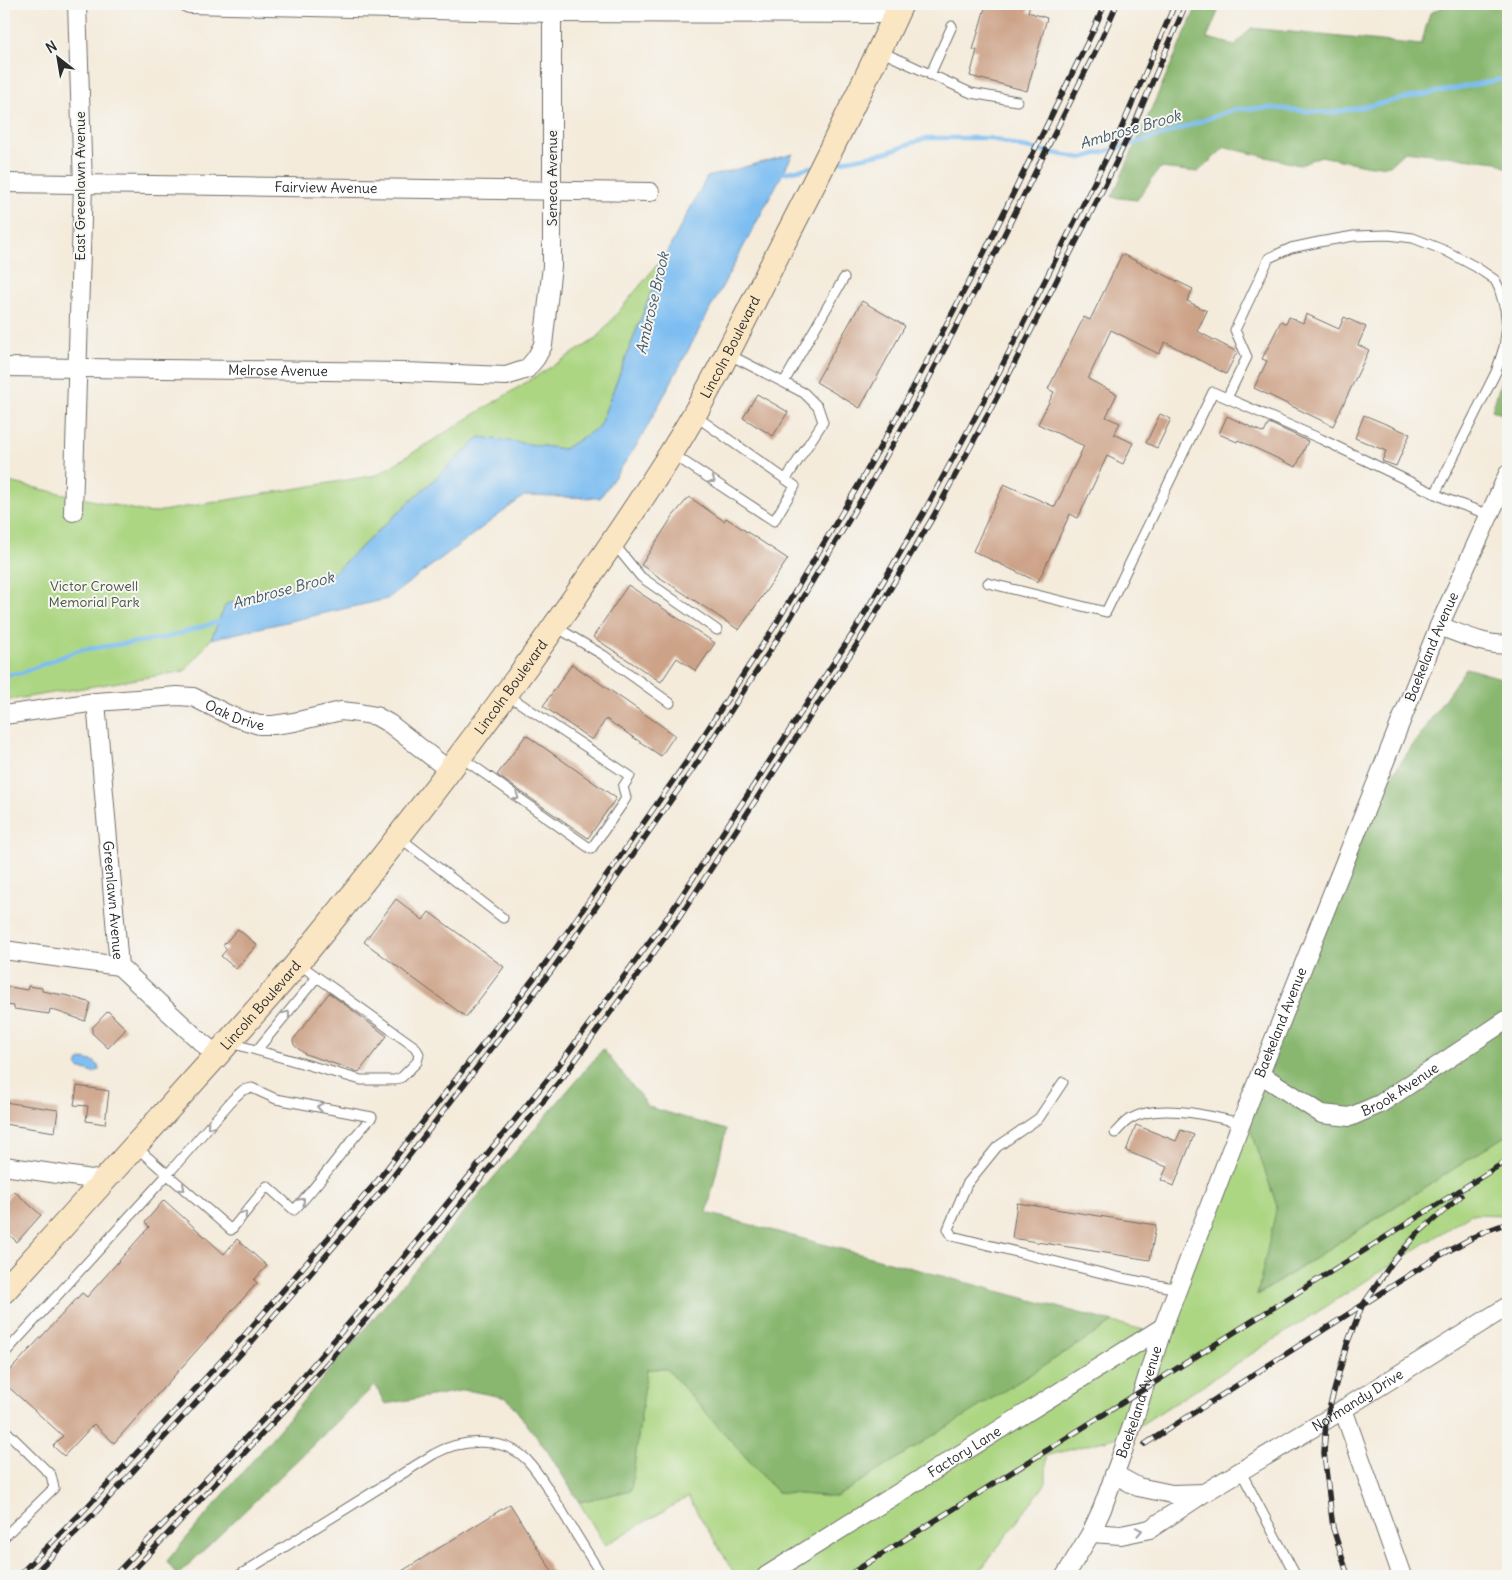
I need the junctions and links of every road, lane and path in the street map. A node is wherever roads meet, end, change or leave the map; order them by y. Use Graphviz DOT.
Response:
graph roads {
  1 [pos="77,4"];
  2 [pos="189,4"];
  3 [pos="552,8"];
  4 [pos="898,9"];
  5 [pos="952,26"];
  6 [pos="880,51"];
  7 [pos="930,75"];
  8 [pos="1017,101"];
  9 [pos="4,183"];
  10 [pos="83,185"];
  11 [pos="552,190"];
  12 [pos="650,192"];
  13 [pos="844,278"];
  14 [pos="540,350"];
  15 [pos="727,354"];
  16 [pos="4,367"];
  17 [pos="77,368"];
  18 [pos="784,382"];
  19 [pos="1227,398"];
  20 [pos="694,415"];
  21 [pos="671,453"];
  22 [pos="1508,474"];
  23 [pos="786,479"];
  24 [pos="1435,494"];
  25 [pos="73,512"];
  26 [pos="1490,515"];
  27 [pos="612,542"];
  28 [pos="988,583"];
  29 [pos="1439,626"];
  30 [pos="554,627"];
  31 [pos="716,630"];
  32 [pos="1508,644"];
  33 [pos="506,694"];
  34 [pos="96,702"];
  35 [pos="670,704"];
  36 [pos="4,715"];
  37 [pos="455,764"];
  38 [pos="399,837"];
  39 [pos="503,918"];
  40 [pos="4,950"];
  41 [pos="298,963"];
  42 [pos="119,966"];
  43 [pos="317,977"];
  44 [pos="1508,1019"];
  45 [pos="223,1049"];
  46 [pos="257,1050"];
  47 [pos="1260,1074"];
  48 [pos="1063,1082"];
  49 [pos="1241,1123"];
  50 [pos="1115,1133"];
  51 [pos="136,1146"];
  52 [pos="4,1166"];
  53 [pos="167,1175"];
  54 [pos="105,1180"];
  55 [pos="1178,1288"];
  56 [pos="4,1291"];
  57 [pos="1508,1306"];
  58 [pos="1163,1327"];
  59 [pos="4,1354"];
  60 [pos="1343,1409"];
  61 [pos="4,1429"];
  62 [pos="1241,1472"];
  63 [pos="1114,1474"];
  64 [pos="1204,1493"];
  65 [pos="1091,1533"];
  66 [pos="4,1537"];
  67 [pos="238,1576"];
  68 [pos="602,1576"];
  69 [pos="766,1576"];
  70 [pos="1066,1576"];
  71 [pos="1296,1576"];
  72 [pos="1402,1576"];
  1 -- 10 [label="street, East Greenlawn Avenue"];
  2 -- 3 [label="street"];
  3 -- 4 [label="street"];
  3 -- 11 [label="street, Seneca Avenue"];
  4 -- 6 [label="main road, Lincoln Boulevard"];
  5 -- 7 [label="lane"];
  6 -- 7 [label="lane"];
  6 -- 15 [label="main road, Lincoln Boulevard"];
  7 -- 8 [label="lane"];
  9 -- 10 [label="street, Fairview Avenue"];
  10 -- 11 [label="street, Fairview Avenue"];
  10 -- 17 [label="street, East Greenlawn Avenue"];
  11 -- 12 [label="street, Fairview Avenue"];
  11 -- 14 [label="street, Seneca Avenue"];
  13 -- 18 [label="lane"];
  14 -- 17 [label="street, Melrose Avenue"];
  15 -- 18 [label="lane"];
  15 -- 20 [label="main road, Lincoln Boulevard"];
  16 -- 17 [label="street, Melrose Avenue"];
  17 -- 25 [label="street, East Greenlawn Avenue"];
  18 -- 23 [label="lane"];
  19 -- 24 [label="lane"];
  19 -- 24 [label="lane"];
  19 -- 28 [label="lane"];
  20 -- 21 [label="main road, Lincoln Boulevard"];
  20 -- 23 [label="lane"];
  21 -- 23 [label="lane, one-way"];
  21 -- 27 [label="main road, Lincoln Boulevard"];
  22 -- 26 [label="street, Baekeland Avenue"];
  24 -- 26 [label="lane"];
  26 -- 29 [label="street, Baekeland Avenue"];
  27 -- 30 [label="main road, Lincoln Boulevard"];
  27 -- 31 [label="lane"];
  29 -- 32 [label="street"];
  29 -- 47 [label="street, Baekeland Avenue"];
  30 -- 33 [label="main road, Lincoln Boulevard"];
  30 -- 35 [label="lane"];
  33 -- 37 [label="main road, Lincoln Boulevard"];
  37 -- 33 [label="lane, one-way"];
  34 -- 36 [label="street, Oak Drive"];
  34 -- 37 [label="street, Oak Drive"];
  34 -- 42 [label="street, Greenlawn Avenue"];
  37 -- 38 [label="main road, Lincoln Boulevard"];
  38 -- 39 [label="lane"];
  38 -- 41 [label="main road, Lincoln Boulevard"];
  40 -- 42 [label="street"];
  41 -- 43 [label="lane"];
  41 -- 45 [label="main road, Lincoln Boulevard"];
  42 -- 45 [label="street, Greenlawn Avenue"];
  46 -- 43 [label="lane, one-way"];
  43 -- 46 [label="lane"];
  44 -- 47 [label="street, Brook Avenue"];
  45 -- 46 [label="lane"];
  45 -- 51 [label="main road, Lincoln Boulevard"];
  47 -- 49 [label="street, Baekeland Avenue"];
  48 -- 55 [label="lane"];
  49 -- 50 [label="lane"];
  49 -- 55 [label="street, Baekeland Avenue"];
  51 -- 53 [label="lane"];
  51 -- 54 [label="main road, Lincoln Boulevard"];
  52 -- 54 [label="street"];
  53 -- 53 [label="lane, one-way"];
  53 -- 59 [label="lane"];
  54 -- 56 [label="main road, Lincoln Boulevard"];
  55 -- 58 [label="street, Baekeland Avenue"];
  57 -- 60 [label="street, Normandy Drive"];
  58 -- 63 [label="street, Baekeland Avenue"];
  58 -- 69 [label="street, Factory Lane"];
  60 -- 62 [label="street, Normandy Drive"];
  60 -- 72 [label="street"];
  61 -- 66 [label="lane"];
  62 -- 64 [label="street, Normandy Drive"];
  62 -- 71 [label="lane"];
  63 -- 64 [label="street, Normandy Drive"];
  63 -- 65 [label="street, Baekeland Avenue"];
  65 -- 64 [label="street, Normandy Drive, one-way"];
  65 -- 70 [label="street, Baekeland Avenue"];
  67 -- 68 [label="lane"];
}
